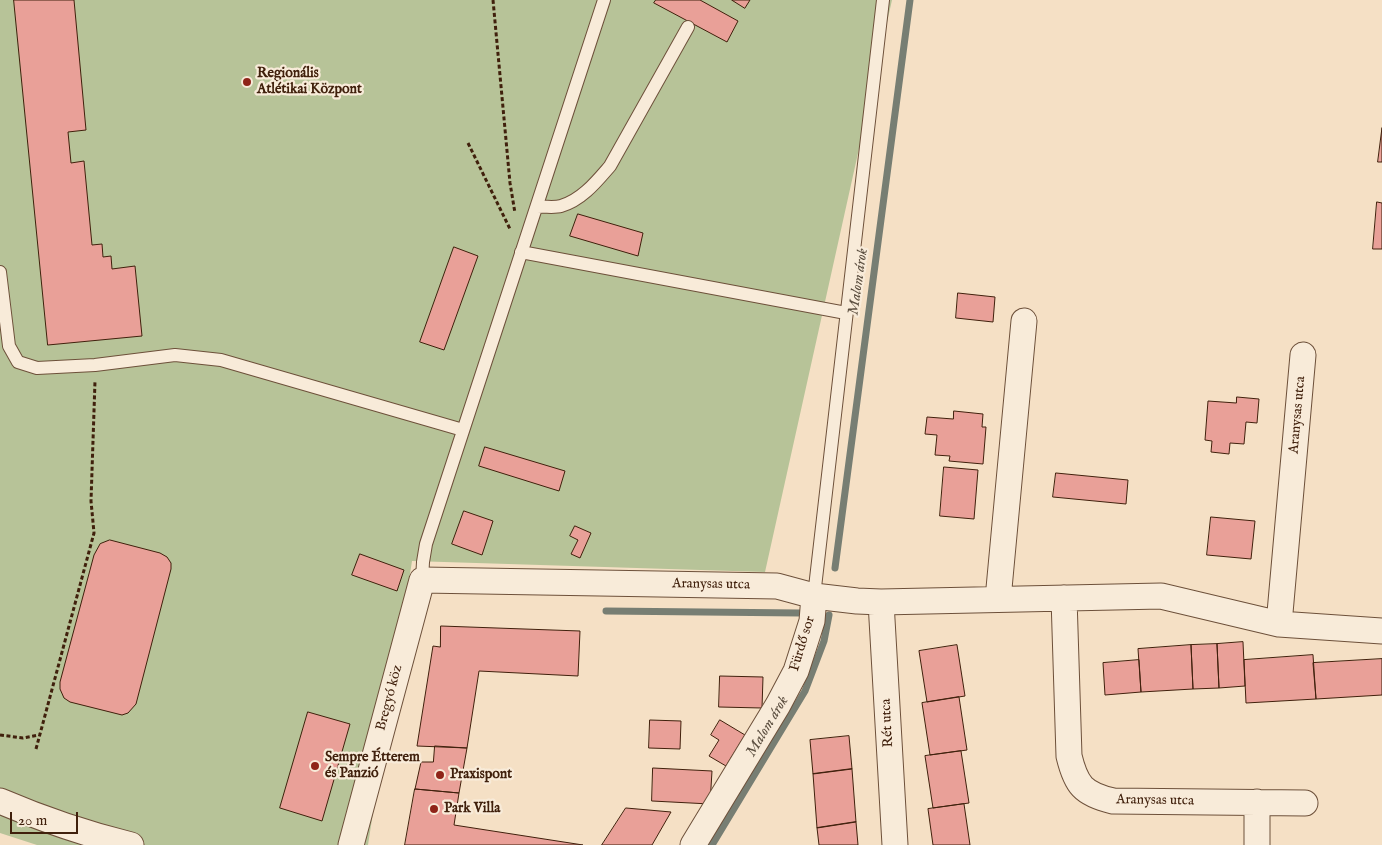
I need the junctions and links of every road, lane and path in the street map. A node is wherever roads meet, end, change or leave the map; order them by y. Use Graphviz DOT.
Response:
graph roads {
  1 [pos="493,0"];
  2 [pos="604,0"];
  3 [pos="883,0"];
  4 [pos="688,27"];
  5 [pos="468,143"];
  6 [pos="537,207"];
  7 [pos="521,252"];
  8 [pos="0,272"];
  9 [pos="846,313"];
  10 [pos="1024,321"];
  11 [pos="1303,355"];
  12 [pos="95,365"];
  13 [pos="463,430"];
  14 [pos="422,580"];
  15 [pos="814,596"];
  16 [pos="1064,598"];
  17 [pos="998,599"];
  18 [pos="881,602"];
  19 [pos="1279,624"];
  20 [pos="1382,630"];
  21 [pos="0,735"];
  22 [pos="39,735"];
  23 [pos="36,750"];
  24 [pos="0,801"];
  25 [pos="1257,802"];
  26 [pos="1304,803"];
  27 [pos="131,845"];
  28 [pos="351,845"];
  29 [pos="693,845"];
  30 [pos="895,845"];
  31 [pos="1257,845"];
  1 -- 7 [label="path"];
  2 -- 6 [label="lane"];
  3 -- 9 [label="lane"];
  4 -- 6 [label="lane"];
  5 -- 7 [label="path"];
  6 -- 7 [label="lane"];
  7 -- 9 [label="lane"];
  7 -- 13 [label="lane"];
  8 -- 12 [label="lane"];
  9 -- 15 [label="lane"];
  10 -- 17 [label="street"];
  11 -- 19 [label="street, Aranysas utca"];
  12 -- 13 [label="lane"];
  12 -- 22 [label="path"];
  13 -- 14 [label="lane"];
  14 -- 15 [label="street, Aranysas utca"];
  14 -- 28 [label="street, Bregyó köz"];
  15 -- 18 [label="street, Aranysas utca"];
  15 -- 29 [label="street, Fürdő sor"];
  16 -- 17 [label="street, Aranysas utca"];
  16 -- 19 [label="street, Aranysas utca"];
  16 -- 25 [label="street, Aranysas utca"];
  17 -- 18 [label="street, Aranysas utca"];
  18 -- 30 [label="street, Rét utca"];
  19 -- 20 [label="street, Aranysas utca"];
  21 -- 22 [label="path"];
  22 -- 23 [label="path"];
  24 -- 27 [label="street"];
  25 -- 26 [label="street, Aranysas utca"];
  25 -- 31 [label="street"];
}
